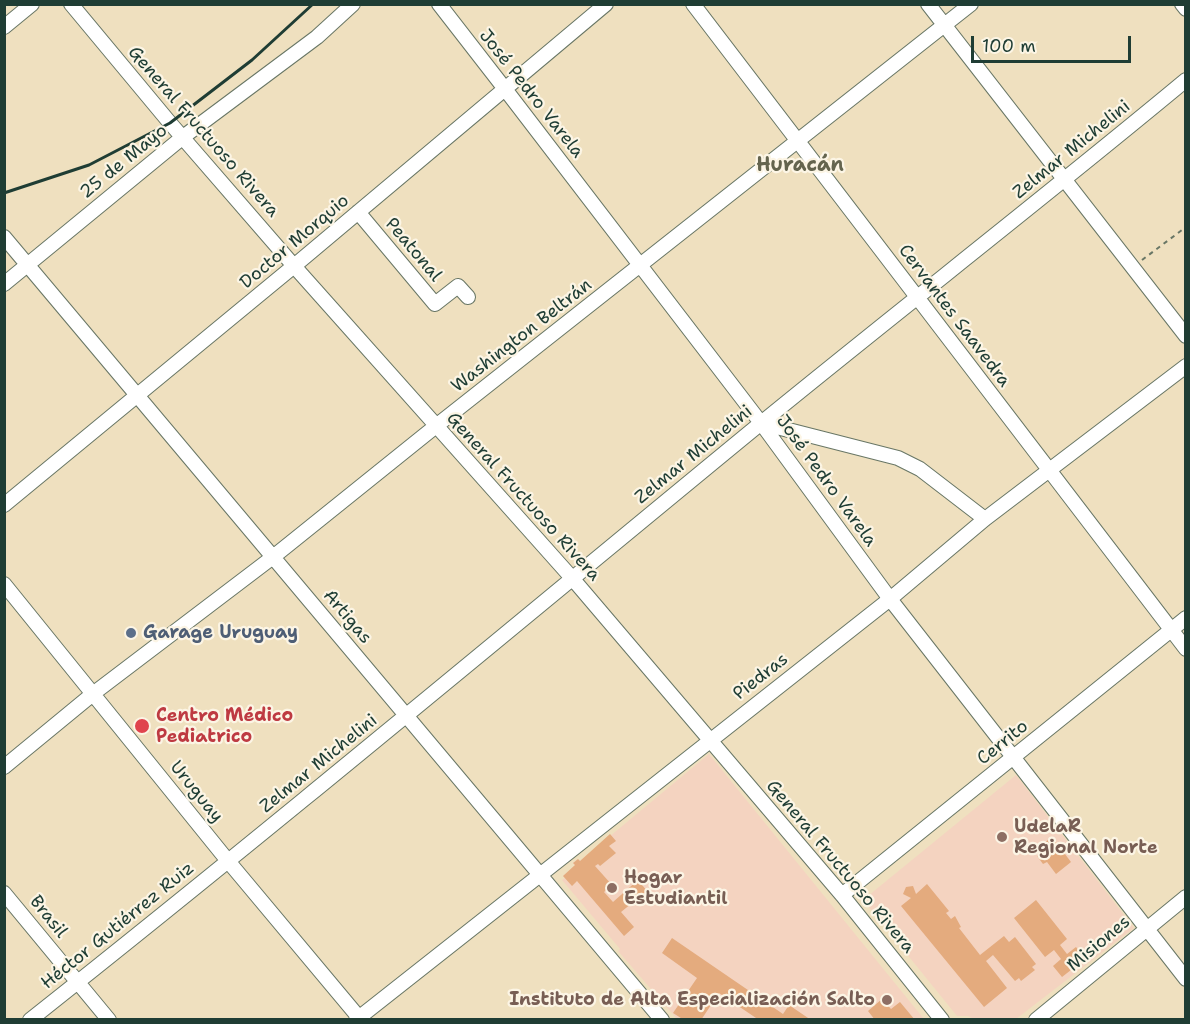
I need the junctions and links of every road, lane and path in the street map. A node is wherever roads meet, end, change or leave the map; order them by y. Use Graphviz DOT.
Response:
graph roads {
  1 [pos="32,4"];
  2 [pos="71,4"];
  3 [pos="353,4"];
  4 [pos="439,4"];
  5 [pos="606,4"];
  6 [pos="693,4"];
  7 [pos="928,4"];
  8 [pos="971,4"];
  9 [pos="1182,4"];
  10 [pos="1185,9"];
  11 [pos="944,25"];
  12 [pos="4,27"];
  13 [pos="1185,80"];
  14 [pos="505,89"];
  15 [pos="183,137"];
  16 [pos="797,141"];
  17 [pos="1064,181"];
  18 [pos="358,212"];
  19 [pos="1185,227"];
  20 [pos="4,237"];
  21 [pos="27,265"];
  22 [pos="294,266"];
  23 [pos="640,266"];
  24 [pos="1132,268"];
  25 [pos="4,284"];
  26 [pos="917,296"];
  27 [pos="468,297"];
  28 [pos="1185,336"];
  29 [pos="1185,366"];
  30 [pos="137,396"];
  31 [pos="761,423"];
  32 [pos="436,426"];
  33 [pos="1048,471"];
  34 [pos="4,505"];
  35 [pos="985,519"];
  36 [pos="273,557"];
  37 [pos="572,578"];
  38 [pos="4,584"];
  39 [pos="890,599"];
  40 [pos="1185,618"];
  41 [pos="1170,630"];
  42 [pos="1185,649"];
  43 [pos="94,693"];
  44 [pos="406,715"];
  45 [pos="709,739"];
  46 [pos="1013,758"];
  47 [pos="4,767"];
  48 [pos="228,861"];
  49 [pos="541,875"];
  50 [pos="4,893"];
  51 [pos="842,895"];
  52 [pos="1185,897"];
  53 [pos="1146,927"];
  54 [pos="1185,979"];
  55 [pos="78,982"];
  56 [pos="359,1019"];
  57 [pos="30,1020"];
  58 [pos="109,1020"];
  59 [pos="662,1020"];
  60 [pos="942,1020"];
  61 [pos="1036,1020"];
  1 -- 12 [label="street"];
  2 -- 15 [label="street, General Fructuoso Rivera"];
  3 -- 15 [label="street, 25 de Mayo"];
  4 -- 14 [label="street, José Pedro Varela"];
  5 -- 14 [label="street, Doctor Morquio"];
  6 -- 16 [label="street, Cervantes Saavedra"];
  7 -- 11 [label="street"];
  8 -- 11 [label="street, Washington Beltrán"];
  9 -- 10 [label="street"];
  11 -- 16 [label="street, Washington Beltrán"];
  11 -- 17 [label="street"];
  13 -- 17 [label="street, Zelmar Michelini"];
  14 -- 18 [label="street, Doctor Morquio"];
  14 -- 23 [label="street, José Pedro Varela"];
  15 -- 21 [label="street, 25 de Mayo"];
  15 -- 22 [label="street, General Fructuoso Rivera"];
  16 -- 23 [label="street, Washington Beltrán"];
  16 -- 26 [label="street, Cervantes Saavedra"];
  17 -- 24 [label="street"];
  17 -- 26 [label="street, Zelmar Michelini"];
  18 -- 22 [label="street, Doctor Morquio"];
  18 -- 27 [label="street, Peatonal"];
  19 -- 24 [label="path"];
  20 -- 21 [label="street, Artigas"];
  21 -- 25 [label="street, 25 de Mayo"];
  21 -- 30 [label="street, Artigas"];
  22 -- 30 [label="street, Doctor Morquio"];
  22 -- 32 [label="street, General Fructuoso Rivera"];
  23 -- 31 [label="street, José Pedro Varela"];
  23 -- 32 [label="street, Washington Beltrán"];
  24 -- 28 [label="street"];
  26 -- 31 [label="street, Zelmar Michelini"];
  26 -- 33 [label="street, Cervantes Saavedra"];
  29 -- 33 [label="street, Piedras"];
  30 -- 34 [label="street, Doctor Morquio"];
  30 -- 36 [label="street, Artigas"];
  31 -- 35 [label="street"];
  31 -- 37 [label="street, Zelmar Michelini"];
  31 -- 39 [label="street, José Pedro Varela"];
  32 -- 36 [label="street, Washington Beltrán"];
  32 -- 37 [label="street, General Fructuoso Rivera"];
  33 -- 35 [label="street, Piedras"];
  33 -- 41 [label="street, Cervantes Saavedra"];
  35 -- 39 [label="street, Piedras"];
  36 -- 43 [label="street, Washington Beltrán"];
  36 -- 44 [label="street, Artigas"];
  37 -- 44 [label="street, Zelmar Michelini"];
  37 -- 45 [label="street, General Fructuoso Rivera"];
  38 -- 43 [label="street, Uruguay"];
  39 -- 45 [label="street, Piedras"];
  39 -- 46 [label="street, José Pedro Varela"];
  40 -- 41 [label="street, Cerrito"];
  41 -- 42 [label="street, Cervantes Saavedra"];
  41 -- 46 [label="street, Cerrito"];
  43 -- 47 [label="street, Washington Beltrán"];
  43 -- 48 [label="street, Uruguay"];
  44 -- 48 [label="street, Zelmar Michelini"];
  44 -- 49 [label="street, Artigas"];
  45 -- 49 [label="street, Piedras"];
  45 -- 51 [label="street, General Fructuoso Rivera"];
  46 -- 51 [label="street, Cerrito"];
  46 -- 53 [label="street, José Pedro Varela"];
  48 -- 55 [label="street, Héctor Gutiérrez Ruiz"];
  48 -- 56 [label="street, Uruguay"];
  49 -- 56 [label="street, Piedras"];
  49 -- 59 [label="street, Artigas"];
  50 -- 55 [label="street, Brasil"];
  51 -- 60 [label="street, General Fructuoso Rivera"];
  52 -- 53 [label="street, Misiones"];
  53 -- 54 [label="street, José Pedro Varela"];
  53 -- 61 [label="street, Misiones"];
  55 -- 57 [label="street, Héctor Gutiérrez Ruiz"];
  55 -- 58 [label="street, Brasil"];
}
